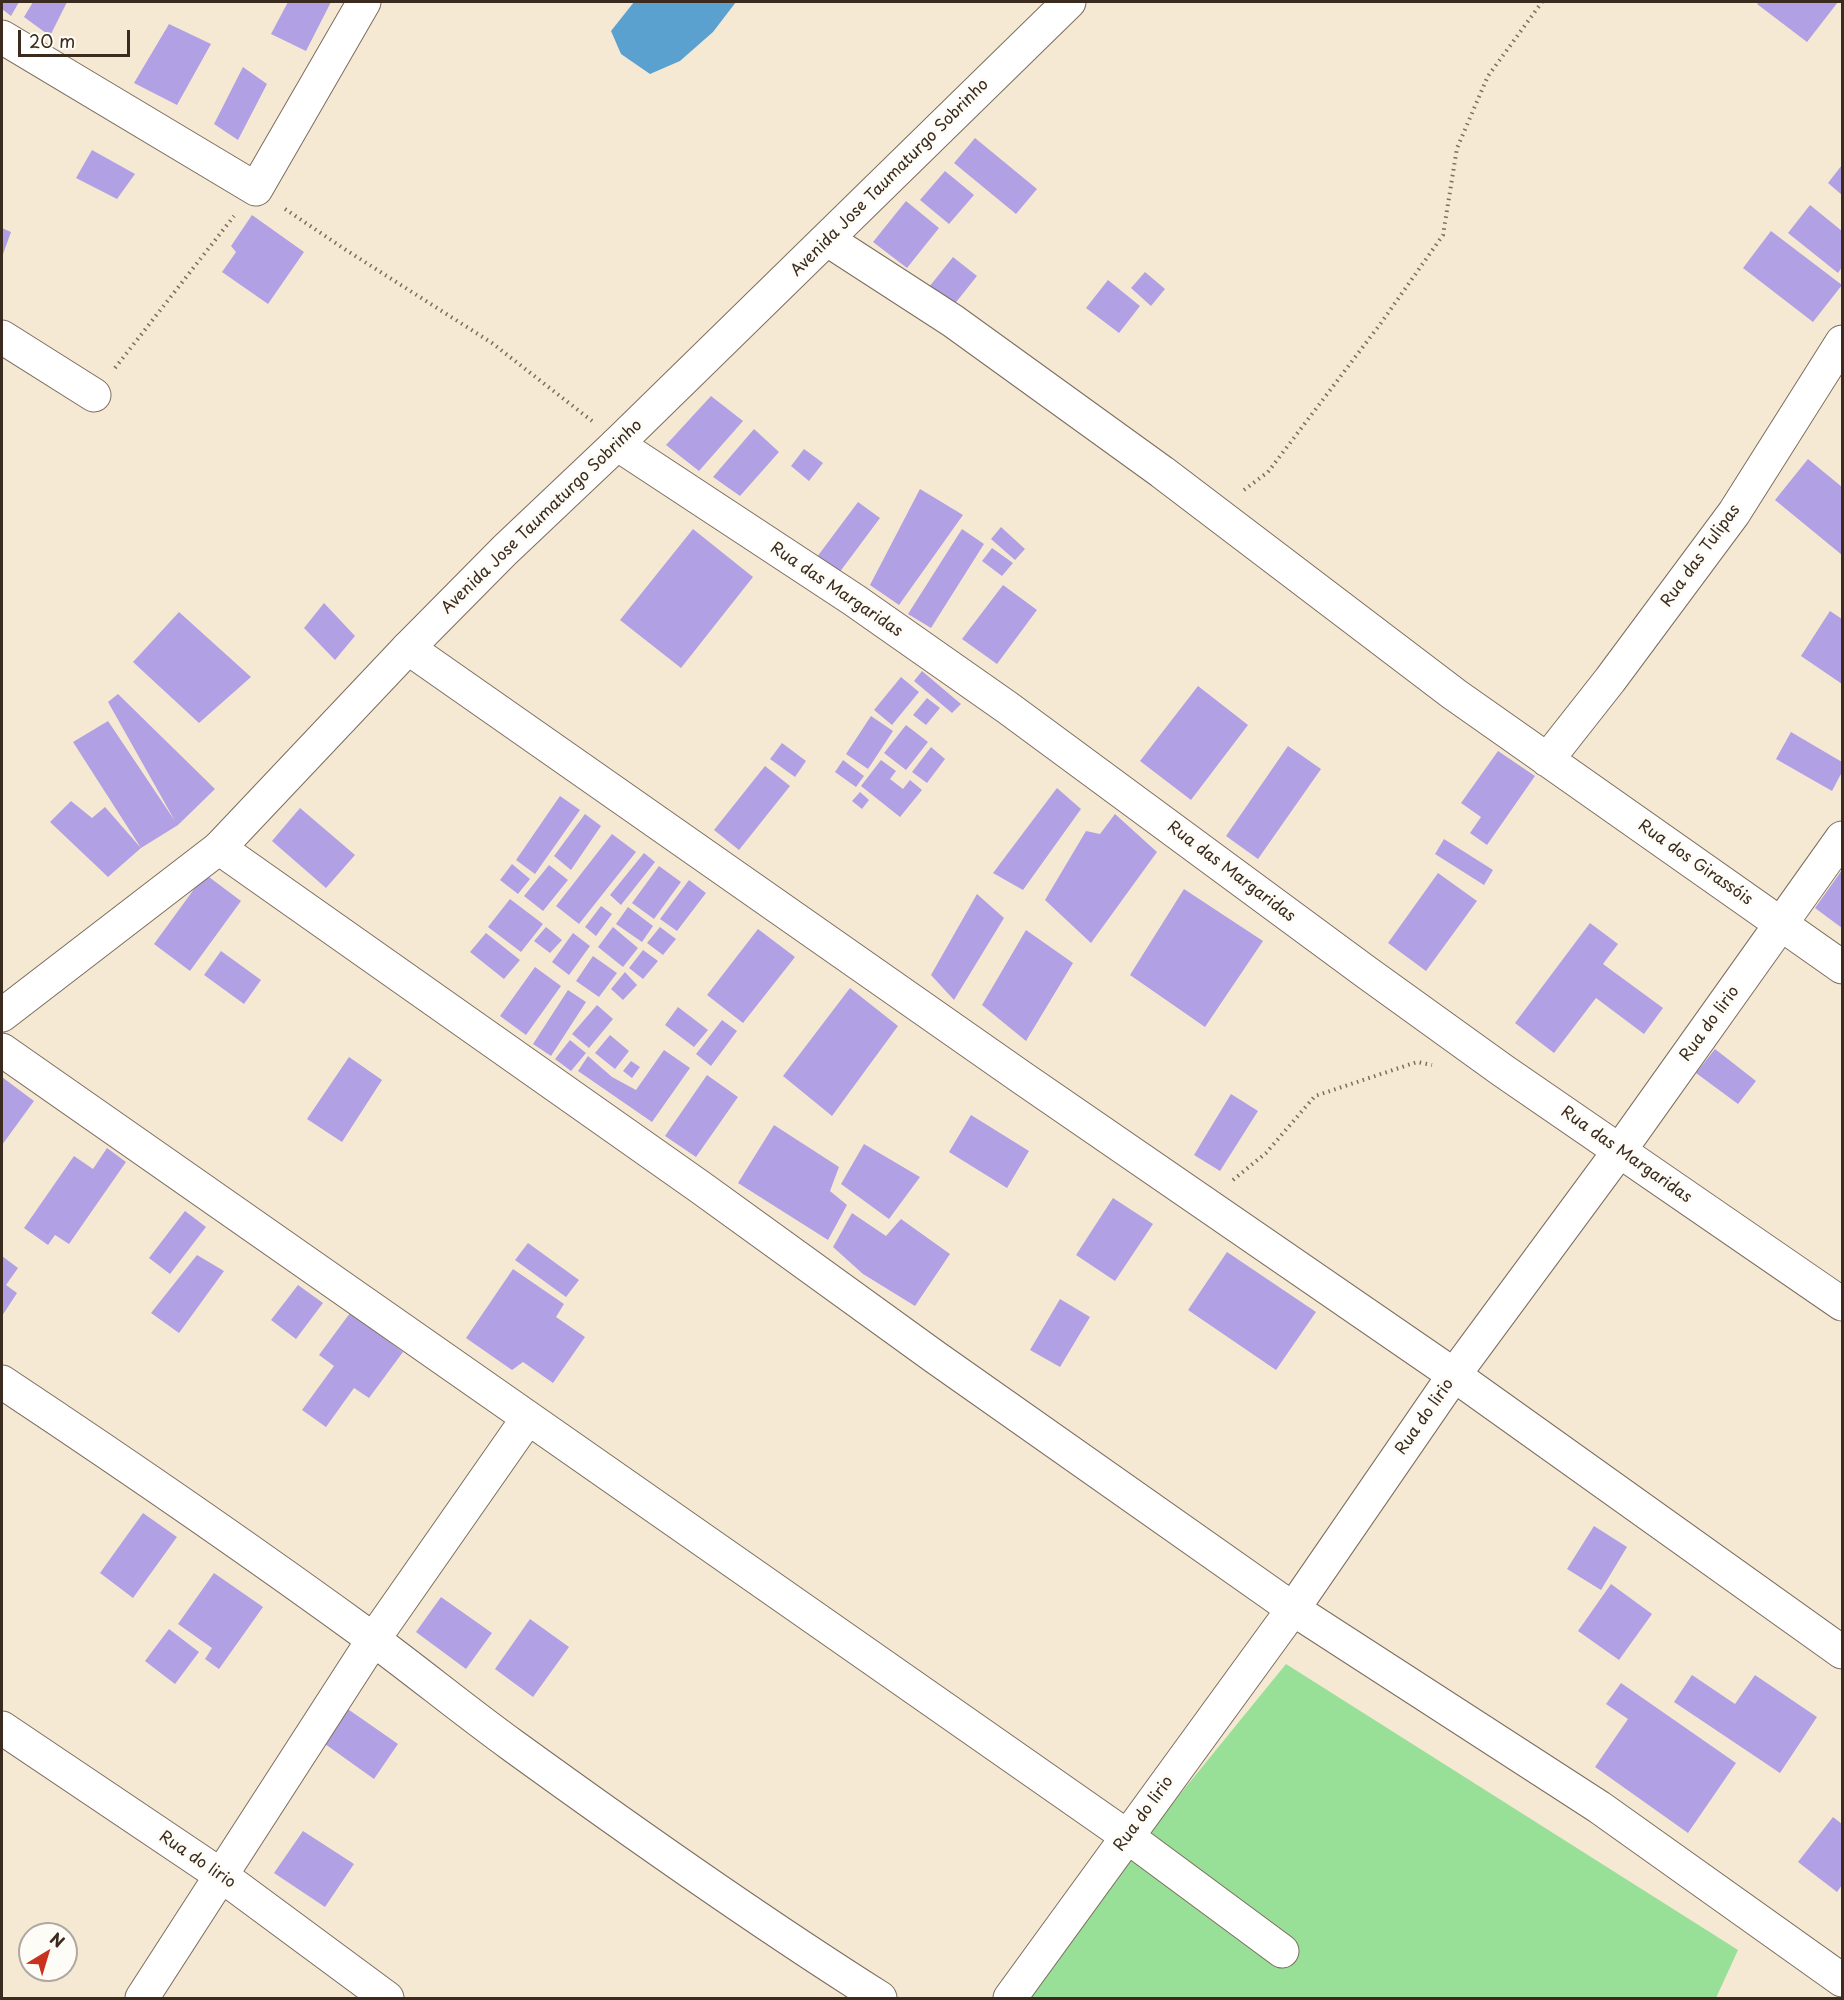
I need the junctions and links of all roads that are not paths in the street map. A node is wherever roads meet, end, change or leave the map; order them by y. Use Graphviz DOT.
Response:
graph roads {
  1 [pos="364,2"];
  2 [pos="1069,2"];
  3 [pos="2,37"];
  4 [pos="828,240"];
  5 [pos="2,337"];
  6 [pos="1842,342"];
  7 [pos="94,395"];
  8 [pos="617,444"];
  9 [pos="408,648"];
  10 [pos="1547,760"];
  11 [pos="1842,838"];
  12 [pos="219,848"];
  13 [pos="1781,924"];
  14 [pos="1842,967"];
  15 [pos="2,1015"];
  16 [pos="2,1050"];
  17 [pos="1620,1150"];
  18 [pos="1842,1304"];
  19 [pos="1454,1375"];
  20 [pos="2,1382"];
  21 [pos="528,1418"];
  22 [pos="1293,1609"];
  23 [pos="373,1640"];
  24 [pos="1842,1652"];
  25 [pos="2,1728"];
  26 [pos="1128,1837"];
  27 [pos="222,1876"];
  28 [pos="1281,1951"];
  29 [pos="1842,1980"];
  30 [pos="142,1998"];
  31 [pos="387,1998"];
  32 [pos="880,1998"];
  33 [pos="1010,1998"];
  1 -- 3 [label="street"];
  2 -- 4 [label="street, Avenida Jose Taumaturgo Sobrinho"];
  4 -- 8 [label="street, Avenida Jose Taumaturgo Sobrinho"];
  4 -- 10 [label="street"];
  5 -- 7 [label="street"];
  6 -- 10 [label="street, Rua das Tulipas"];
  8 -- 9 [label="street, Avenida Jose Taumaturgo Sobrinho"];
  8 -- 17 [label="street, Rua das Margaridas"];
  9 -- 12 [label="street, Avenida Jose Taumaturgo Sobrinho"];
  9 -- 19 [label="street"];
  10 -- 13 [label="street, Rua dos Girassóis"];
  11 -- 13 [label="street, Rua do lirio"];
  12 -- 15 [label="street, Avenida Jose Taumaturgo Sobrinho"];
  12 -- 22 [label="street"];
  13 -- 14 [label="street, Rua dos Girassóis"];
  13 -- 17 [label="street, Rua do lirio"];
  16 -- 21 [label="street"];
  17 -- 18 [label="street, Rua das Margaridas"];
  17 -- 19 [label="street, Rua do lirio"];
  19 -- 22 [label="street, Rua do lirio"];
  19 -- 24 [label="street"];
  20 -- 23 [label="street"];
  21 -- 23 [label="street"];
  21 -- 26 [label="street"];
  22 -- 26 [label="street, Rua do lirio"];
  22 -- 29 [label="street"];
  23 -- 27 [label="street"];
  23 -- 32 [label="street"];
  25 -- 27 [label="street, Rua do lirio"];
  26 -- 28 [label="street"];
  26 -- 33 [label="street, Rua do lirio"];
  27 -- 30 [label="street"];
  27 -- 31 [label="street, Rua do lirio"];
}
